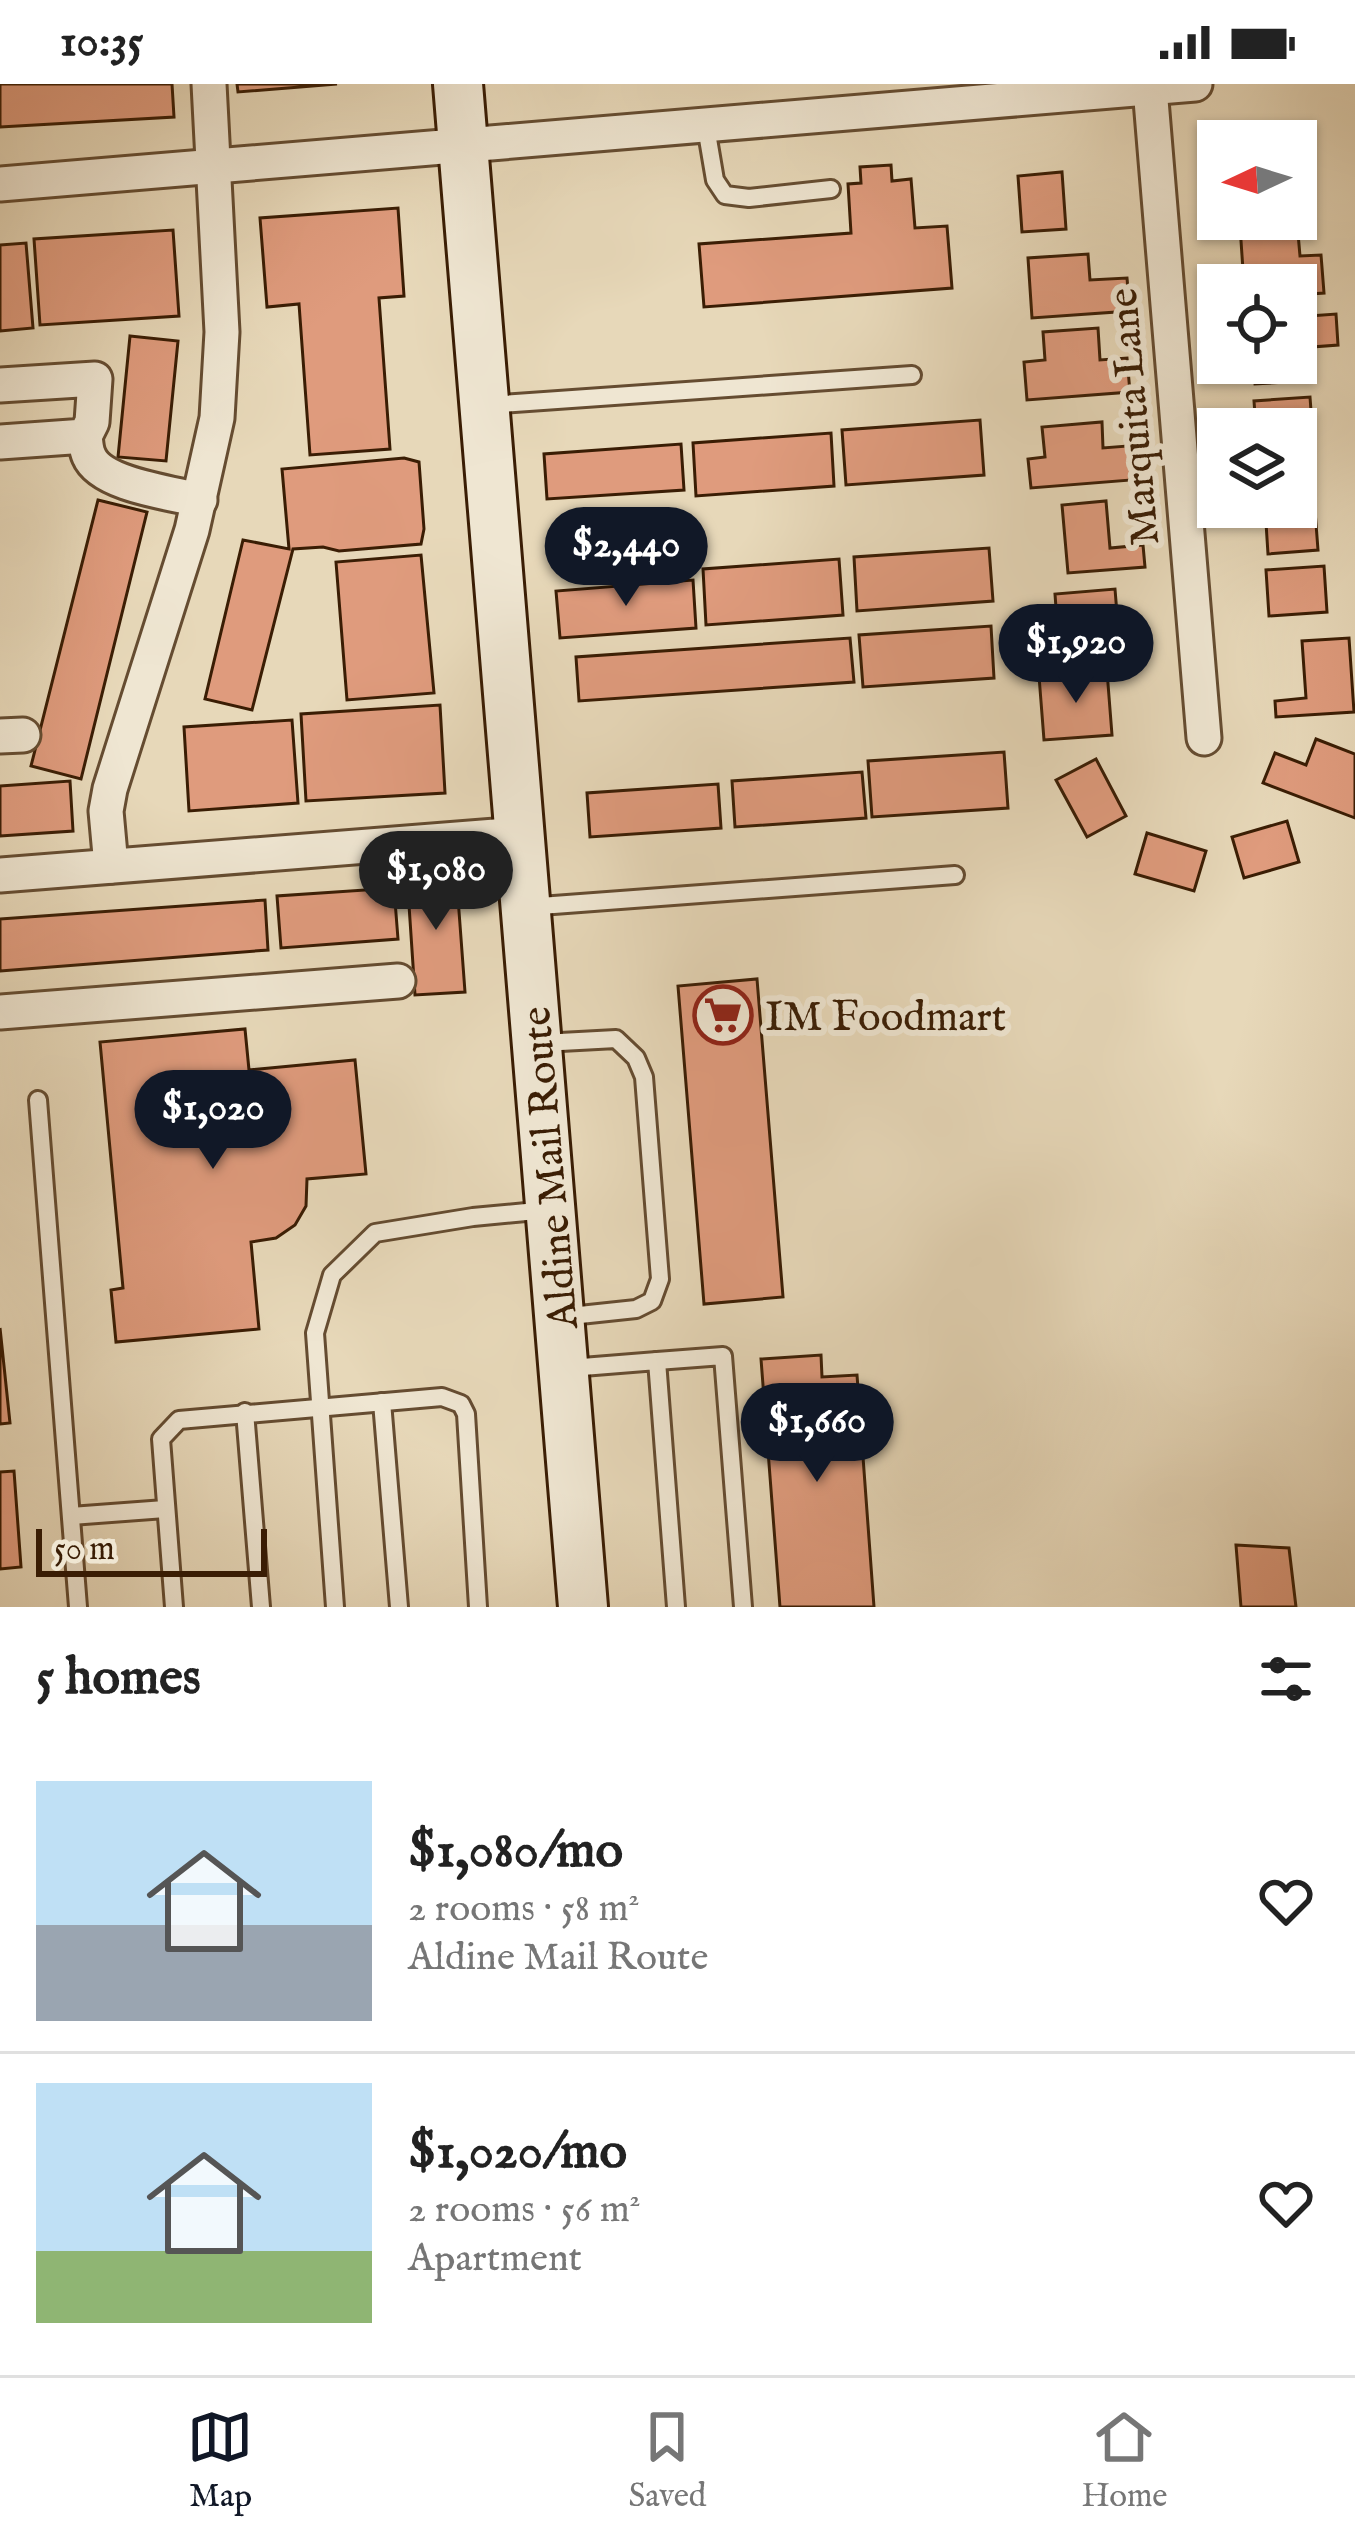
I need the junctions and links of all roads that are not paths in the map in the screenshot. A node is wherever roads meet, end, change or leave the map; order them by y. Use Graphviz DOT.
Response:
graph roads {
  1 [pos="209,84"];
  2 [pos="458,84"];
  3 [pos="1195,84"];
  4 [pos="1150,88"];
  5 [pos="706,127"];
  6 [pos="464,148"];
  7 [pos="213,166"];
  8 [pos="0,184"];
  9 [pos="831,190"];
  10 [pos="912,375"];
  11 [pos="0,385"];
  12 [pos="484,406"];
  13 [pos="85,436"];
  14 [pos="0,442"];
  15 [pos="200,500"];
  16 [pos="1204,738"];
  17 [pos="520,834"];
  18 [pos="111,866"];
  19 [pos="955,874"];
  20 [pos="0,875"];
  21 [pos="526,907"];
  22 [pos="398,981"];
  23 [pos="0,1012"];
  24 [pos="538,1043"];
  25 [pos="38,1100"];
  26 [pos="551,1209"];
  27 [pos="560,1317"];
  28 [pos="657,1360"];
  29 [pos="564,1368"];
  30 [pos="382,1402"];
  31 [pos="320,1407"];
  32 [pos="245,1412"];
  33 [pos="166,1509"];
  34 [pos="70,1516"];
  35 [pos="78,1607"];
  36 [pos="174,1607"];
  37 [pos="261,1607"];
  38 [pos="334,1607"];
  39 [pos="399,1607"];
  40 [pos="478,1607"];
  41 [pos="583,1607"];
  42 [pos="676,1607"];
  43 [pos="743,1607"];
  1 -- 7 [label="street"];
  2 -- 6 [label="main road, Aldine Mail Route"];
  3 -- 4 [label="street"];
  4 -- 5 [label="street"];
  4 -- 16 [label="street, Marquita Lane"];
  5 -- 6 [label="street"];
  5 -- 9 [label="lane"];
  6 -- 7 [label="street"];
  6 -- 12 [label="main road, Aldine Mail Route"];
  7 -- 8 [label="street"];
  7 -- 15 [label="street"];
  10 -- 12 [label="lane"];
  11 -- 13 [label="street"];
  12 -- 17 [label="main road, Aldine Mail Route"];
  13 -- 14 [label="street"];
  13 -- 15 [label="street"];
  15 -- 18 [label="street"];
  17 -- 18 [label="street"];
  17 -- 21 [label="main road, Aldine Mail Route"];
  18 -- 20 [label="street"];
  19 -- 21 [label="lane"];
  21 -- 24 [label="main road, Aldine Mail Route"];
  22 -- 23 [label="street"];
  24 -- 26 [label="main road, Aldine Mail Route"];
  24 -- 27 [label="lane"];
  25 -- 34 [label="lane"];
  26 -- 27 [label="main road, Aldine Mail Route"];
  26 -- 31 [label="lane"];
  27 -- 29 [label="main road, Aldine Mail Route"];
  28 -- 29 [label="lane"];
  28 -- 42 [label="lane"];
  28 -- 43 [label="lane"];
  29 -- 41 [label="main road, Aldine Mail Route"];
  30 -- 31 [label="lane"];
  30 -- 39 [label="lane"];
  30 -- 40 [label="lane"];
  31 -- 32 [label="lane"];
  31 -- 38 [label="lane"];
  32 -- 33 [label="lane"];
  32 -- 37 [label="lane"];
  33 -- 34 [label="lane"];
  33 -- 36 [label="lane"];
  34 -- 35 [label="lane"];
}
